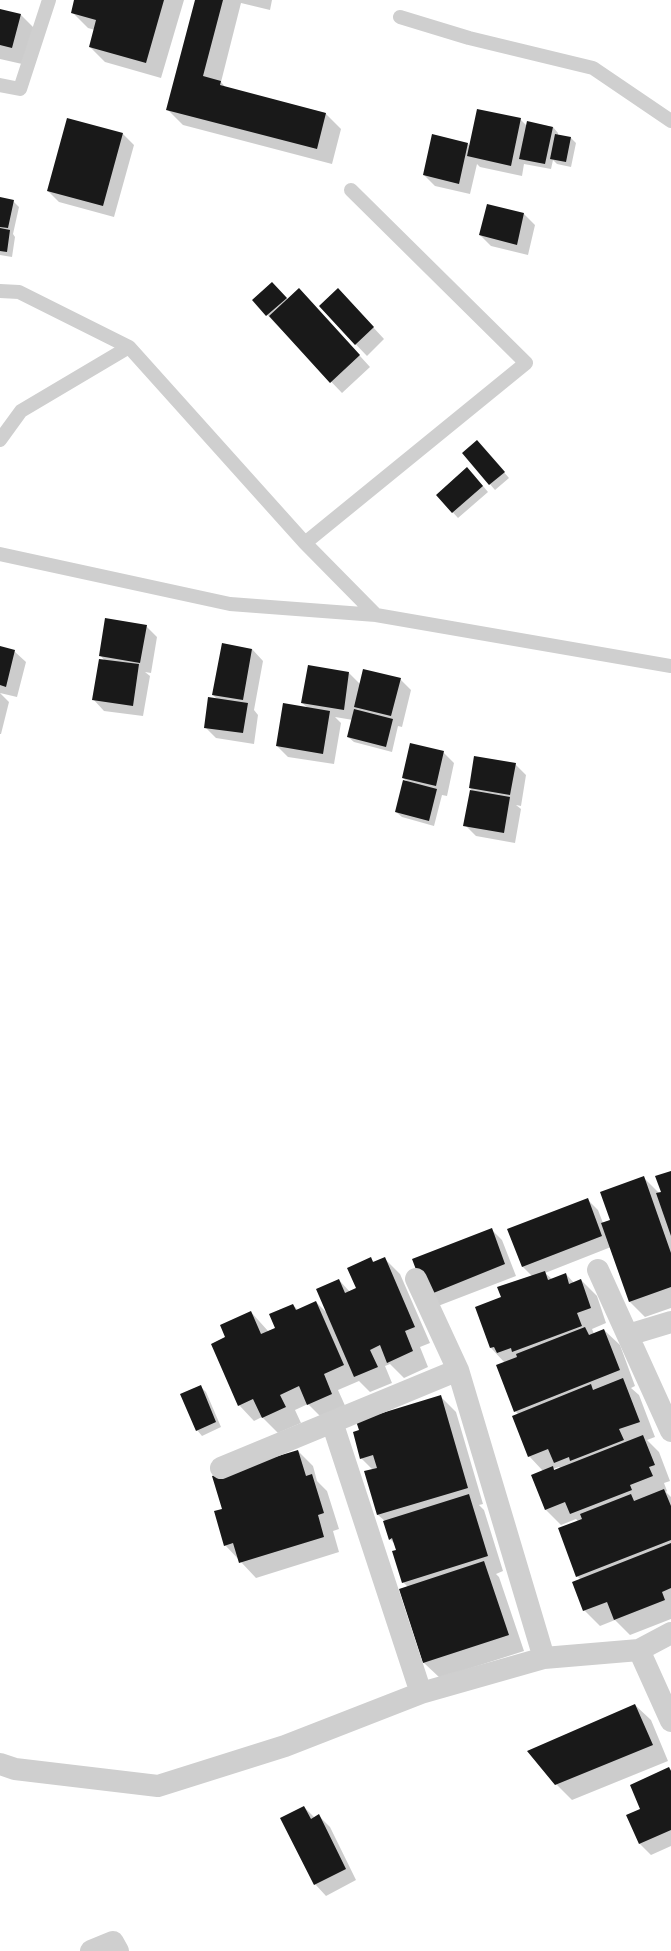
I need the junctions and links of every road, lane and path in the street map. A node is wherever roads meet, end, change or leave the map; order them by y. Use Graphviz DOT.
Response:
graph roads {
  1 [pos="49,0"];
  2 [pos="400,16"];
  3 [pos="0,85"];
  4 [pos="671,122"];
  5 [pos="351,190"];
  6 [pos="0,290"];
  7 [pos="129,347"];
  8 [pos="0,440"];
  9 [pos="305,543"];
  10 [pos="0,554"];
  11 [pos="376,615"];
  12 [pos="671,666"];
  13 [pos="598,1270"];
  14 [pos="416,1279"];
  15 [pos="671,1322"];
  16 [pos="628,1335"];
  17 [pos="458,1370"];
  18 [pos="332,1422"];
  19 [pos="671,1431"];
  20 [pos="221,1468"];
  21 [pos="671,1633"];
  22 [pos="639,1650"];
  23 [pos="544,1658"];
  24 [pos="421,1693"];
  25 [pos="671,1721"];
  26 [pos="0,1764"];
  27 [pos="91,1951"];
  28 [pos="118,1951"];
  1 -- 3 [label="lane"];
  2 -- 4 [label="lane"];
  5 -- 9 [label="lane"];
  6 -- 7 [label="lane"];
  7 -- 8 [label="lane"];
  7 -- 9 [label="lane"];
  9 -- 11 [label="lane"];
  10 -- 11 [label="lane"];
  11 -- 12 [label="lane"];
  13 -- 16 [label="street"];
  14 -- 17 [label="street"];
  15 -- 16 [label="street"];
  16 -- 19 [label="street"];
  17 -- 18 [label="street"];
  17 -- 23 [label="street"];
  18 -- 20 [label="street"];
  18 -- 24 [label="street"];
  21 -- 22 [label="street"];
  22 -- 23 [label="street"];
  22 -- 25 [label="street"];
  23 -- 24 [label="street"];
  24 -- 26 [label="street"];
  27 -- 28 [label="street"];
}
